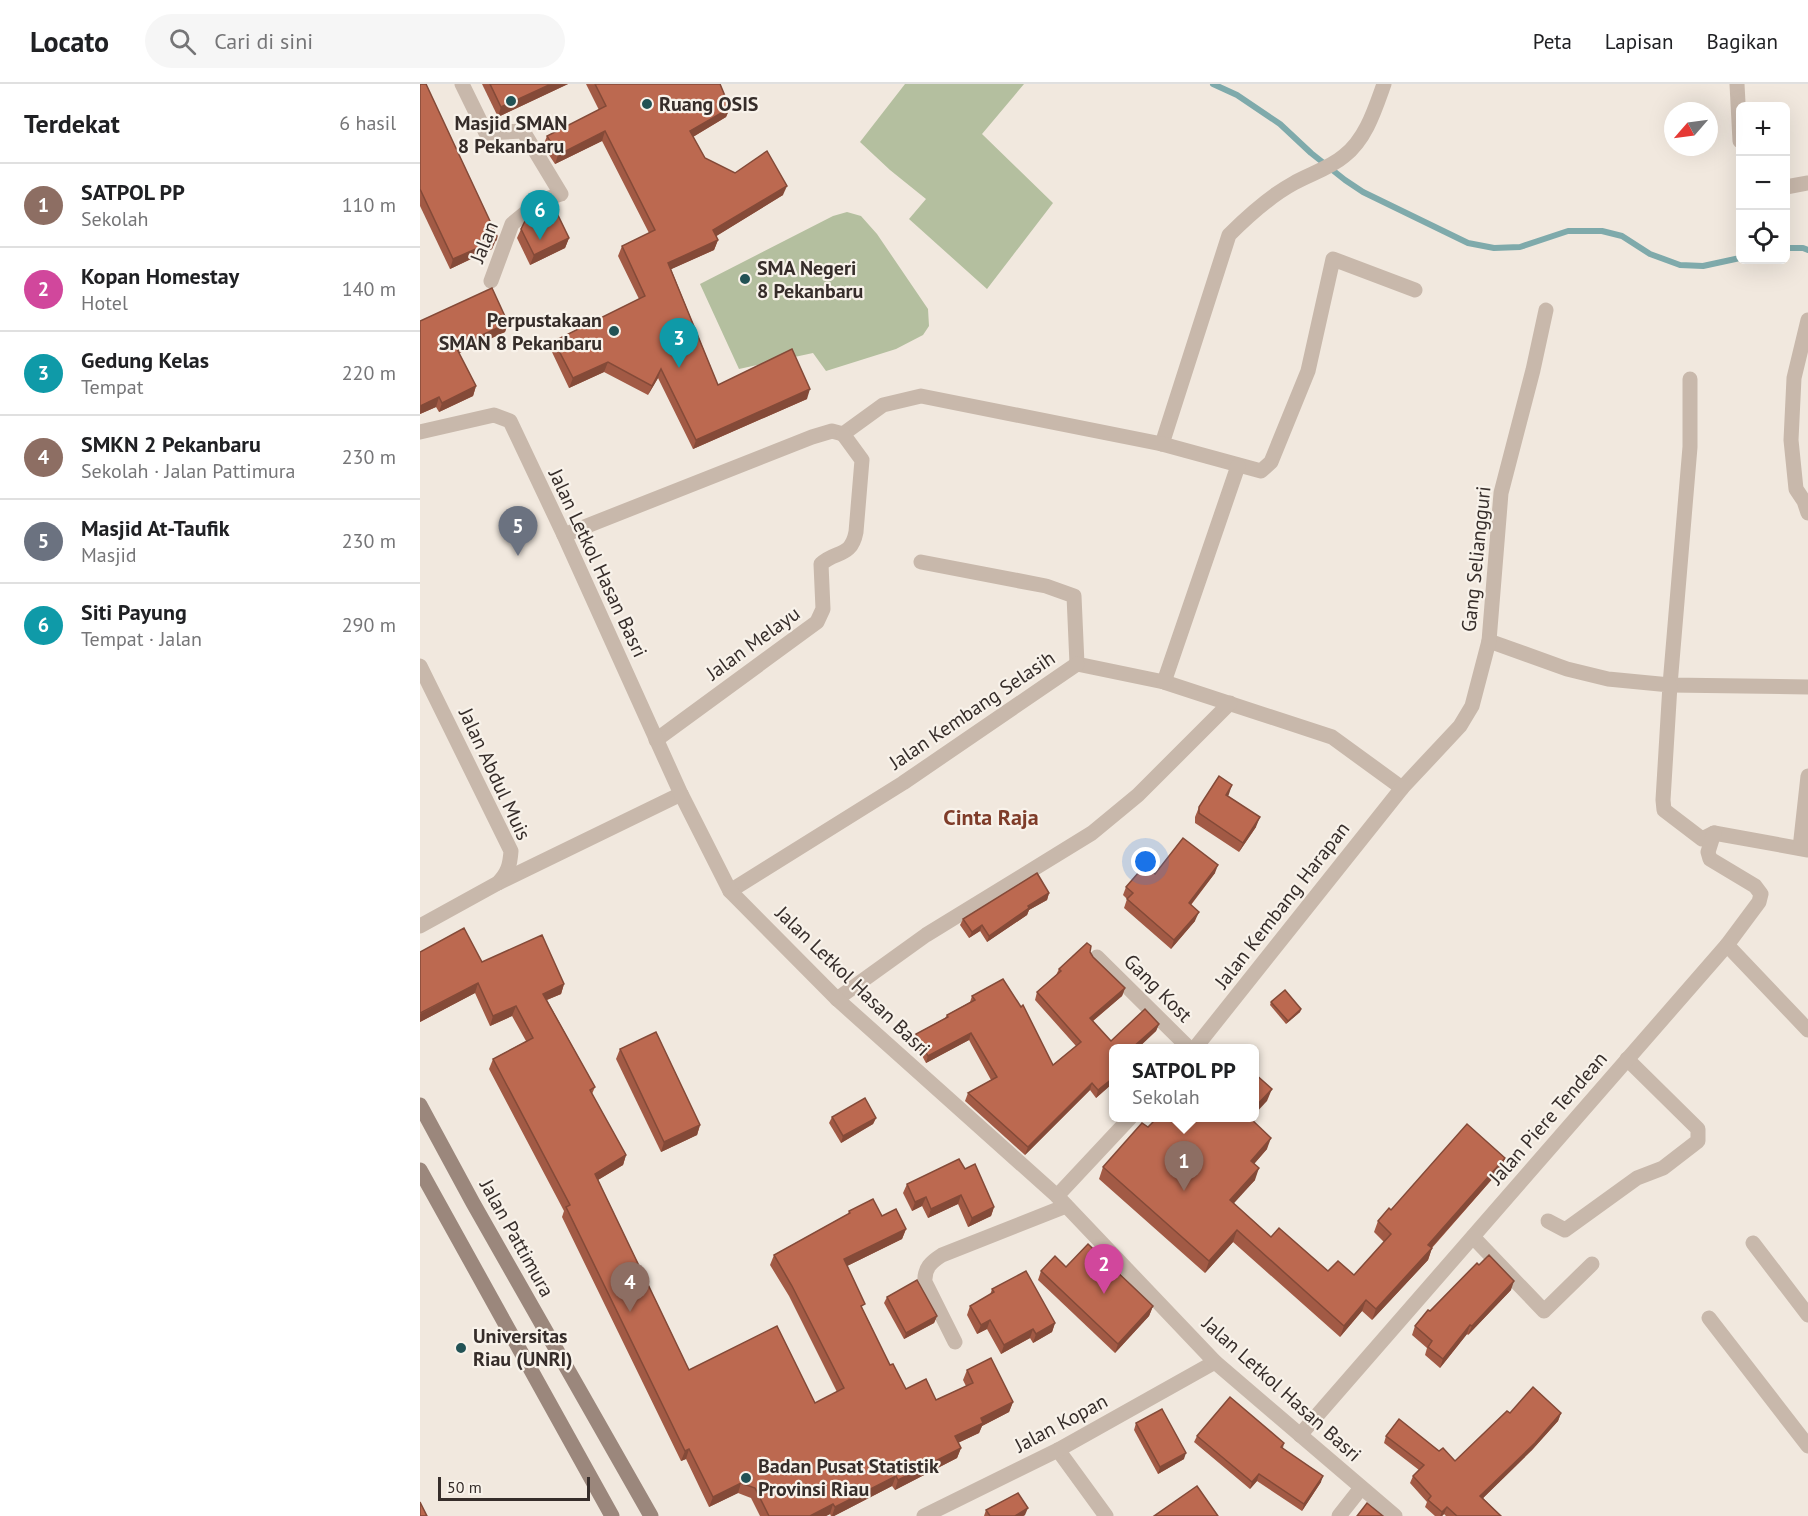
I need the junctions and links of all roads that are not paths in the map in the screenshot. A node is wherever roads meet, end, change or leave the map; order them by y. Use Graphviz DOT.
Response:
graph roads {
  1 [pos="462,84"];
  2 [pos="1384,84"];
  3 [pos="1737,84"];
  4 [pos="1738,102"];
  5 [pos="1808,183"];
  6 [pos="1790,186"];
  7 [pos="491,281"];
  8 [pos="1415,290"];
  9 [pos="1546,310"];
  10 [pos="1808,320"];
  11 [pos="1690,379"];
  12 [pos="420,432"];
  13 [pos="843,434"];
  14 [pos="1162,444"];
  15 [pos="1238,466"];
  16 [pos="1808,513"];
  17 [pos="564,535"];
  18 [pos="921,562"];
  19 [pos="1489,641"];
  20 [pos="1077,664"];
  21 [pos="420,666"];
  22 [pos="1164,682"];
  23 [pos="1670,685"];
  24 [pos="1808,687"];
  25 [pos="1230,703"];
  26 [pos="656,740"];
  27 [pos="1808,776"];
  28 [pos="1402,788"];
  29 [pos="681,794"];
  30 [pos="1714,833"];
  31 [pos="1804,849"];
  32 [pos="498,883"];
  33 [pos="730,891"];
  34 [pos="420,926"];
  35 [pos="1727,945"];
  36 [pos="1097,957"];
  37 [pos="837,999"];
  38 [pos="1808,1030"];
  39 [pos="1185,1044"];
  40 [pos="1198,1044"];
  41 [pos="1627,1059"];
  42 [pos="420,1105"];
  43 [pos="1127,1122"];
  44 [pos="420,1170"];
  45 [pos="1061,1201"];
  46 [pos="1548,1221"];
  47 [pos="1473,1237"];
  48 [pos="1753,1243"];
  49 [pos="1592,1264"];
  50 [pos="1808,1315"];
  51 [pos="1709,1318"];
  52 [pos="955,1342"];
  53 [pos="1215,1362"];
  54 [pos="1300,1435"];
  55 [pos="1808,1446"];
  56 [pos="1058,1449"];
  57 [pos="1361,1488"];
  58 [pos="612,1516"];
  59 [pos="651,1516"];
  60 [pos="924,1516"];
  61 [pos="1106,1516"];
  62 [pos="1339,1516"];
  63 [pos="1395,1516"];
  1 -- 7 [label="street, Jalan"];
  2 -- 14 [label="street"];
  3 -- 4 [label="street"];
  5 -- 6 [label="street"];
  8 -- 15 [label="street"];
  9 -- 19 [label="street, Gang Seliangguri"];
  10 -- 16 [label="street"];
  11 -- 23 [label="street"];
  12 -- 17 [label="street, Jalan Letkol Hasan Basri"];
  13 -- 14 [label="street"];
  13 -- 17 [label="street"];
  13 -- 26 [label="street, Jalan Melayu"];
  14 -- 15 [label="street"];
  15 -- 22 [label="street"];
  17 -- 26 [label="street, Jalan Letkol Hasan Basri"];
  18 -- 20 [label="street, Jalan Kembang Selasih"];
  19 -- 23 [label="street"];
  19 -- 28 [label="street, Gang Seliangguri"];
  20 -- 22 [label="street"];
  20 -- 33 [label="street, Jalan Kembang Selasih"];
  21 -- 32 [label="street, Jalan Abdul Muis"];
  22 -- 25 [label="street"];
  23 -- 24 [label="street"];
  23 -- 30 [label="street"];
  25 -- 28 [label="street"];
  25 -- 37 [label="street"];
  26 -- 29 [label="street, Jalan Letkol Hasan Basri"];
  27 -- 31 [label="street"];
  28 -- 40 [label="street, Jalan Kembang Harapan"];
  29 -- 32 [label="street"];
  29 -- 33 [label="street, Jalan Letkol Hasan Basri"];
  30 -- 31 [label="street"];
  30 -- 35 [label="street, Jalan Piere Tendean"];
  32 -- 34 [label="street"];
  33 -- 37 [label="street, Jalan Letkol Hasan Basri"];
  35 -- 38 [label="street"];
  35 -- 41 [label="street, Jalan Piere Tendean"];
  36 -- 39 [label="street, Gang Kost"];
  37 -- 45 [label="street, Jalan Letkol Hasan Basri"];
  41 -- 46 [label="street"];
  41 -- 47 [label="street, Jalan Piere Tendean"];
  42 -- 59 [label="main road, Jalan Pattimura"];
  43 -- 45 [label="street"];
  44 -- 58 [label="main road"];
  45 -- 52 [label="street"];
  45 -- 53 [label="street, Jalan Letkol Hasan Basri"];
  47 -- 49 [label="street"];
  47 -- 54 [label="street, Jalan Piere Tendean"];
  48 -- 50 [label="street"];
  51 -- 55 [label="street"];
  53 -- 54 [label="street, Jalan Letkol Hasan Basri"];
  53 -- 56 [label="street, Jalan Kopan"];
  54 -- 57 [label="street, Jalan Letkol Hasan Basri"];
  56 -- 60 [label="street, Jalan Kopan"];
  56 -- 61 [label="street"];
  57 -- 62 [label="street"];
  57 -- 63 [label="street, Jalan Letkol Hasan Basri"];
}
